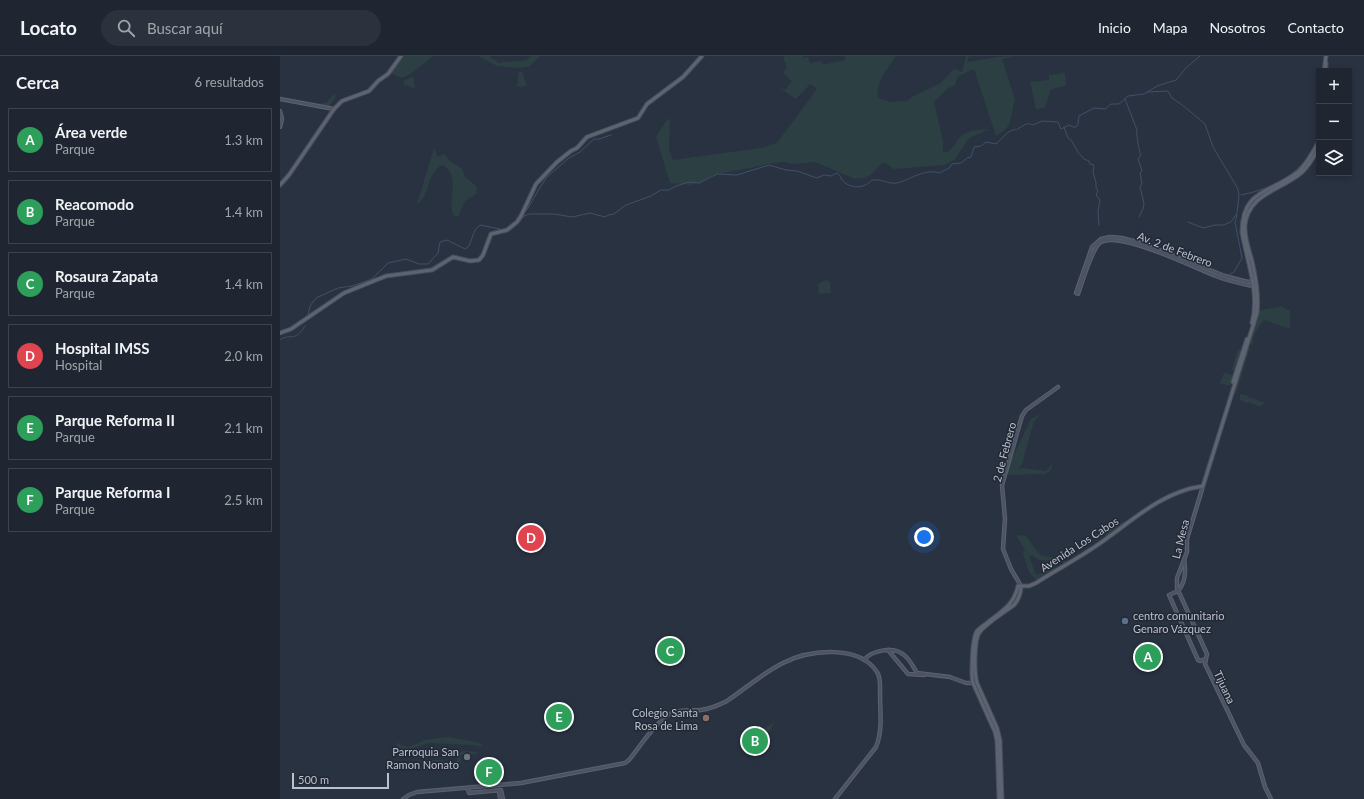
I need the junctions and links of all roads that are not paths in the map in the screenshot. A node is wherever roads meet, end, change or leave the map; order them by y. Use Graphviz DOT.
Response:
graph roads {
  1 [pos="401,56"];
  2 [pos="702,56"];
  3 [pos="1327,56"];
  4 [pos="1325,68"];
  5 [pos="280,99"];
  6 [pos="334,109"];
  7 [pos="280,111"];
  8 [pos="280,115"];
  9 [pos="280,120"];
  10 [pos="280,127"];
  11 [pos="1316,146"];
  12 [pos="1316,153"];
  13 [pos="1299,173"];
  14 [pos="280,185"];
  15 [pos="1254,281"];
  16 [pos="1255,286"];
  17 [pos="280,333"];
  18 [pos="1058,388"];
  19 [pos="1203,486"];
  20 [pos="1184,559"];
  21 [pos="1019,585"];
  22 [pos="1178,590"];
  23 [pos="1200,638"];
  24 [pos="888,650"];
  25 [pos="1206,659"];
  26 [pos="864,660"];
  27 [pos="917,674"];
  28 [pos="975,683"];
  29 [pos="468,789"];
  30 [pos="403,799"];
  31 [pos="502,799"];
  32 [pos="835,799"];
  33 [pos="1001,799"];
  34 [pos="1271,799"];
  1 -- 6 [label="main road"];
  2 -- 17 [label="main road"];
  3 -- 4 [label="main road"];
  5 -- 6 [label="main road"];
  6 -- 14 [label="main road"];
  7 -- 10 [label="main road"];
  8 -- 9 [label="main road"];
  11 -- 13 [label="main road"];
  12 -- 13 [label="main road"];
  13 -- 15 [label="main road"];
  15 -- 16 [label="main road"];
  15 -- 16 [label="main road, Av. 2 de Febrero"];
  16 -- 19 [label="main road"];
  18 -- 21 [label="main road, 2 de Febrero"];
  19 -- 20 [label="main road, La Mesa"];
  19 -- 21 [label="main road, Avenida Los Cabos"];
  20 -- 22 [label="main road, La Mesa"];
  20 -- 22 [label="main road"];
  21 -- 28 [label="main road"];
  22 -- 23 [label="main road, La Mesa"];
  22 -- 25 [label="main road"];
  23 -- 25 [label="main road, Tijuana"];
  24 -- 26 [label="main road"];
  24 -- 27 [label="main road"];
  24 -- 27 [label="main road"];
  25 -- 34 [label="main road, Tijuana"];
  26 -- 29 [label="main road"];
  26 -- 32 [label="main road"];
  27 -- 28 [label="main road"];
  28 -- 33 [label="main road"];
  29 -- 30 [label="main road"];
  29 -- 31 [label="main road"];
}
